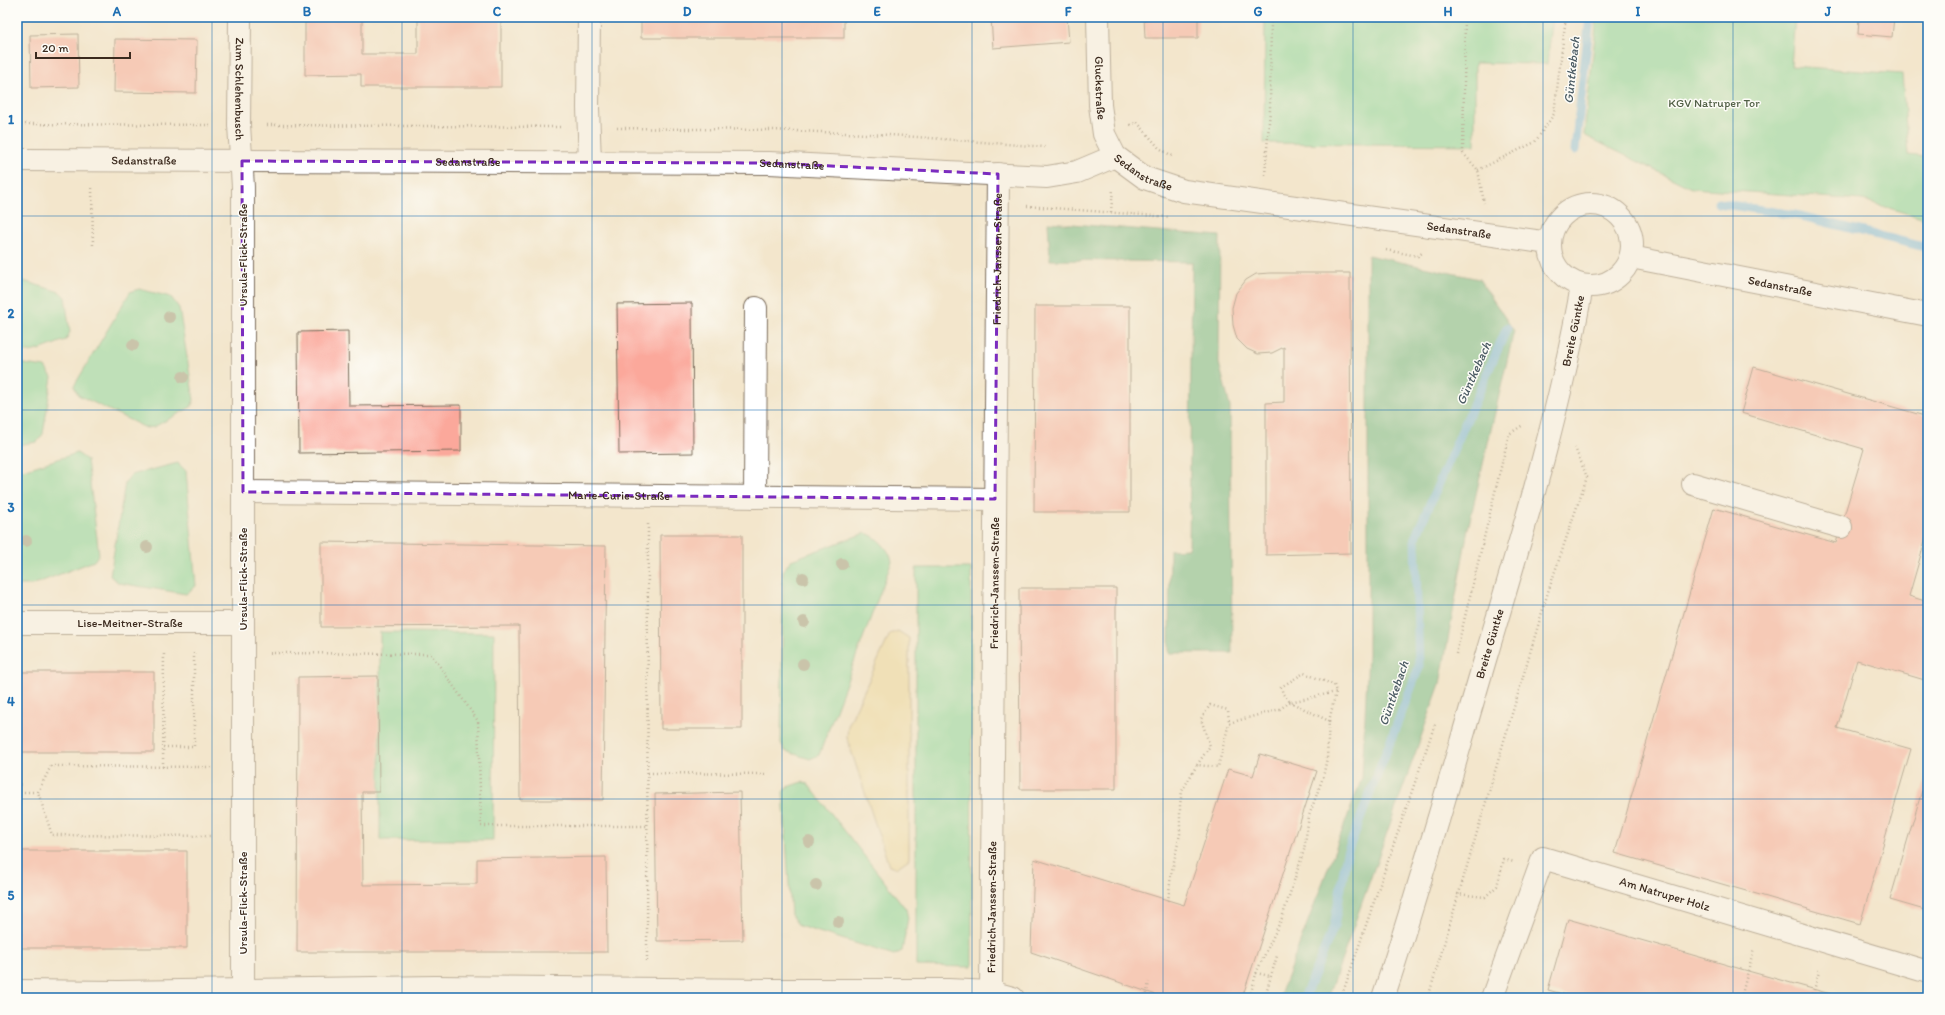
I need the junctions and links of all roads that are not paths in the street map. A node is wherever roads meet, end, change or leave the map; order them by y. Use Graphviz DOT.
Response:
graph roads {
  1 [pos="240,17"];
  2 [pos="589,17"];
  3 [pos="1098,17"];
  4 [pos="1115,156"];
  5 [pos="17,160"];
  6 [pos="242,161"];
  7 [pos="590,162"];
  8 [pos="998,174"];
  9 [pos="1550,242"];
  10 [pos="1632,257"];
  11 [pos="1582,286"];
  12 [pos="756,308"];
  13 [pos="1928,315"];
  14 [pos="1693,484"];
  15 [pos="243,492"];
  16 [pos="755,497"];
  17 [pos="995,499"];
  18 [pos="1841,527"];
  19 [pos="17,623"];
  20 [pos="243,623"];
  21 [pos="1928,972"];
  22 [pos="17,991"];
  23 [pos="991,992"];
  24 [pos="243,994"];
  25 [pos="799,994"];
  26 [pos="1013,998"];
  27 [pos="1382,998"];
  28 [pos="1492,998"];
  1 -- 6 [label="street, Zum Schlehenbusch"];
  2 -- 7 [label="street"];
  3 -- 4 [label="street, Gluckstraße"];
  4 -- 8 [label="street, Sedanstraße"];
  4 -- 9 [label="street, Sedanstraße"];
  5 -- 6 [label="street, Sedanstraße"];
  6 -- 7 [label="street, Sedanstraße"];
  6 -- 15 [label="street, Ursula-Flick-Straße"];
  7 -- 8 [label="street, Sedanstraße"];
  8 -- 17 [label="street, Friedrich-Janssen-Straße"];
  9 -- 10 [label="street"];
  9 -- 11 [label="street"];
  10 -- 11 [label="street"];
  10 -- 13 [label="street, Sedanstraße"];
  11 -- 27 [label="street, Breite Güntke"];
  12 -- 16 [label="street"];
  14 -- 18 [label="street"];
  15 -- 16 [label="street, Marie-Curie-Straße"];
  15 -- 20 [label="street, Ursula-Flick-Straße"];
  16 -- 17 [label="street, Marie-Curie-Straße"];
  17 -- 23 [label="street, Friedrich-Janssen-Straße"];
  19 -- 20 [label="street, Lise-Meitner-Straße"];
  20 -- 24 [label="street, Ursula-Flick-Straße"];
  21 -- 28 [label="street, Am Natruper Holz"];
  22 -- 24 [label="street"];
  23 -- 25 [label="street"];
  23 -- 26 [label="street"];
  24 -- 25 [label="street"];
}
